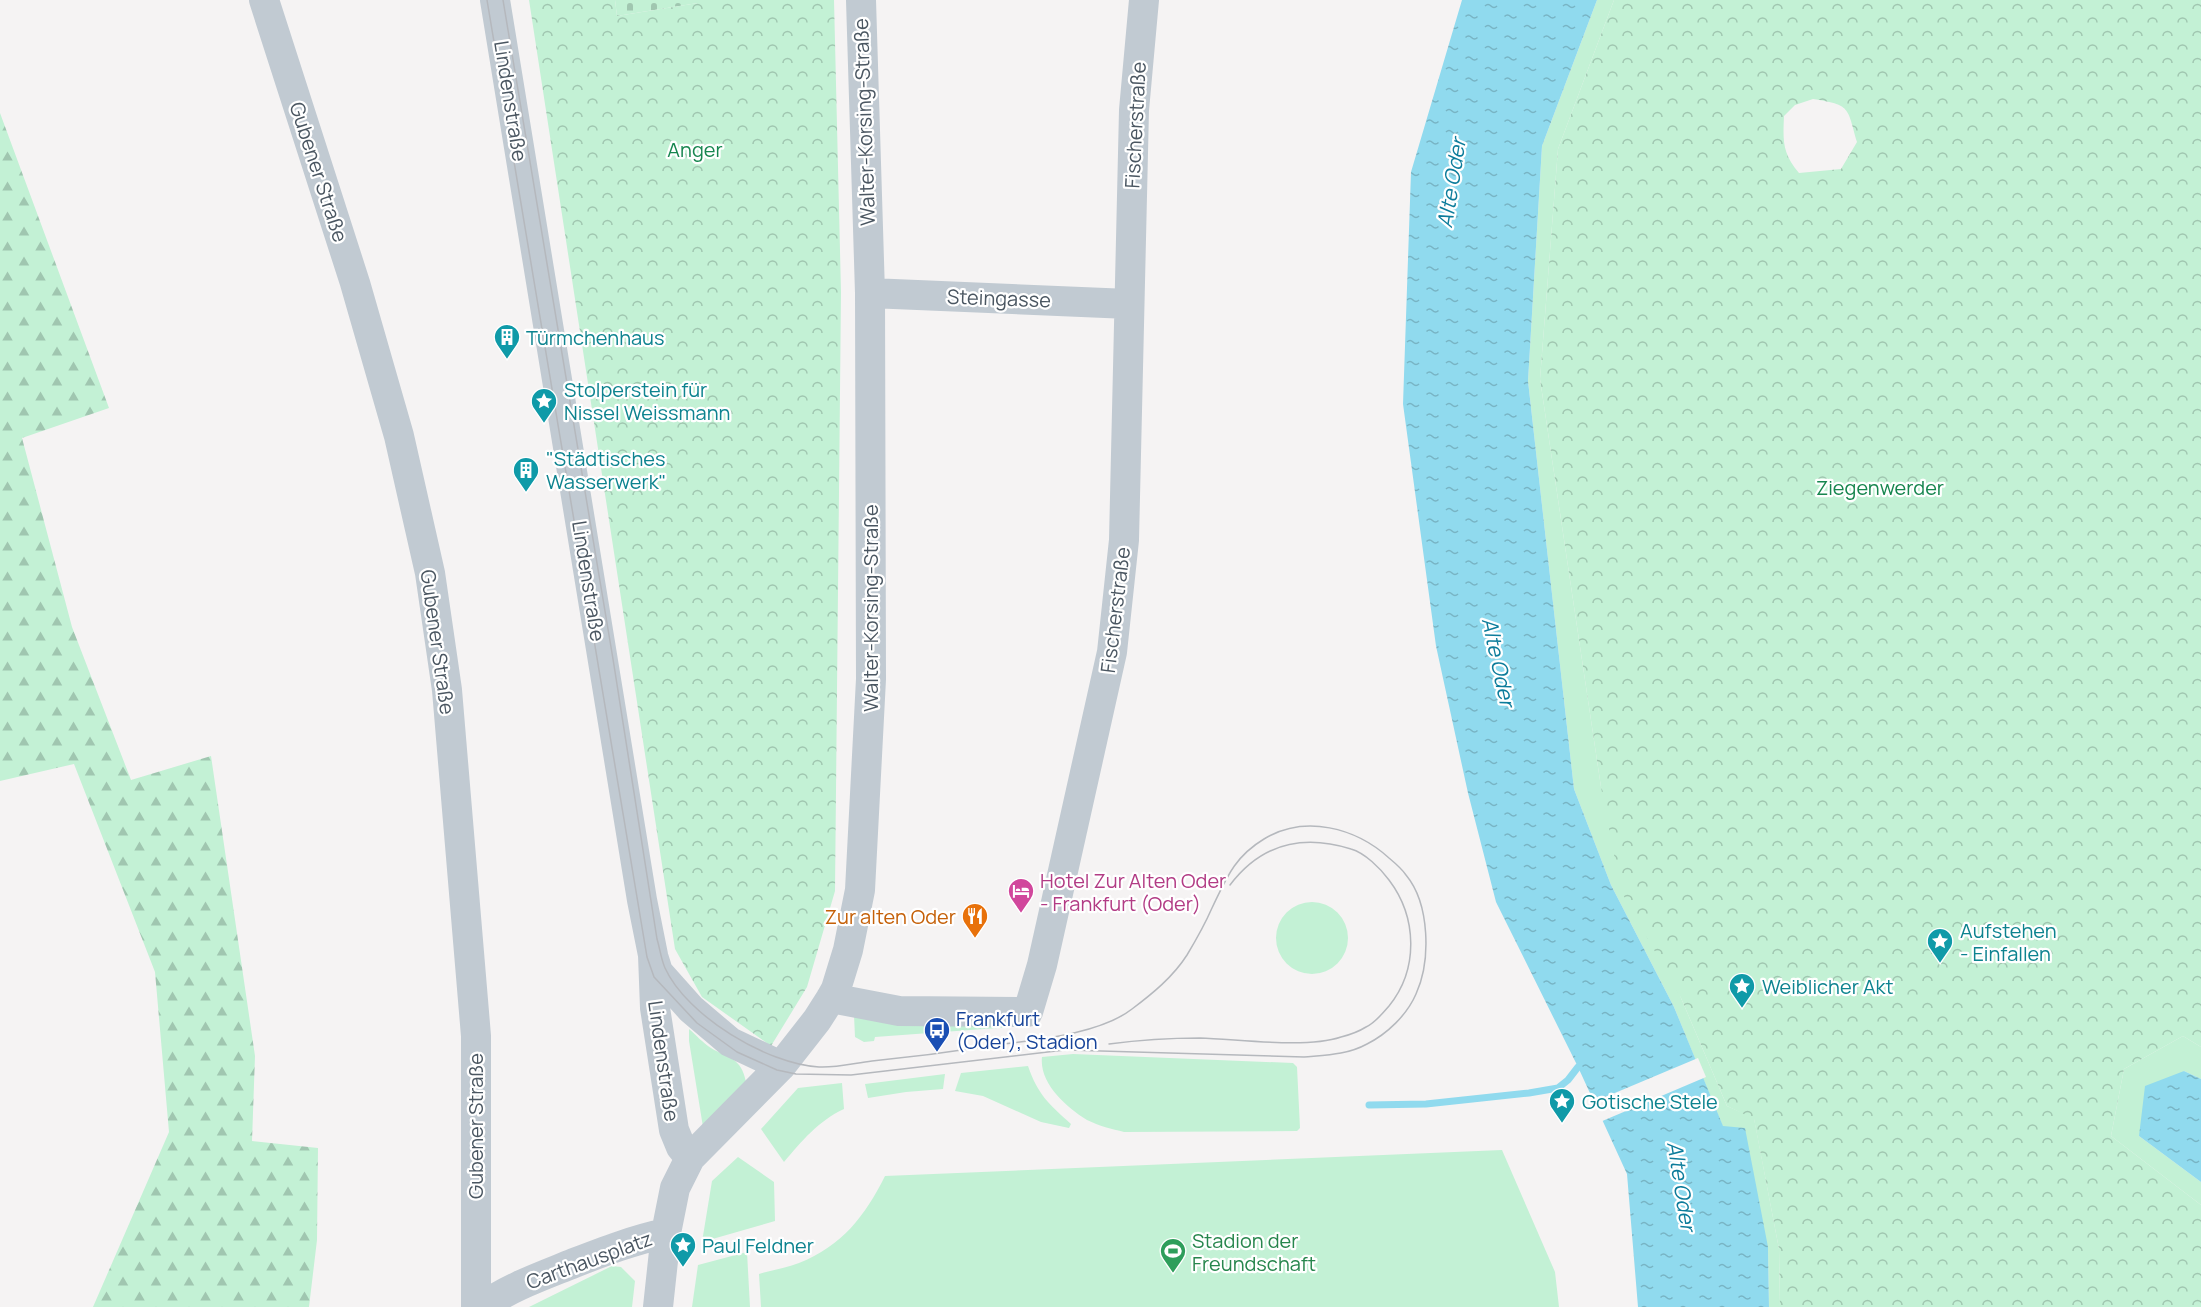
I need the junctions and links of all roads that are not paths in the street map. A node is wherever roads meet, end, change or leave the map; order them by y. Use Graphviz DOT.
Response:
graph roads {
  1 [pos="264,0"];
  2 [pos="495,0"];
  3 [pos="861,0"];
  4 [pos="1144,0"];
  5 [pos="870,293"];
  6 [pos="1129,304"];
  7 [pos="652,956"];
  8 [pos="831,998"];
  9 [pos="781,1066"];
  10 [pos="690,1158"];
  11 [pos="666,1233"];
  12 [pos="476,1307"];
  13 [pos="482,1307"];
  14 [pos="658,1307"];
  1 -- 12 [label="street, Gubener Straße"];
  2 -- 7 [label="street, Lindenstraße"];
  3 -- 5 [label="street, Walter-Korsing-Straße"];
  4 -- 6 [label="street, Fischerstraße"];
  5 -- 6 [label="street, Steingasse"];
  5 -- 8 [label="street, Walter-Korsing-Straße"];
  6 -- 8 [label="street, Fischerstraße"];
  7 -- 9 [label="street"];
  7 -- 10 [label="street, Lindenstraße"];
  8 -- 9 [label="street, Walter-Korsing-Straße"];
  9 -- 10 [label="street, Walter-Korsing-Straße"];
  10 -- 11 [label="street, Carthausplatz"];
  11 -- 13 [label="street, Carthausplatz"];
  11 -- 14 [label="street, Carthausplatz"];
}
